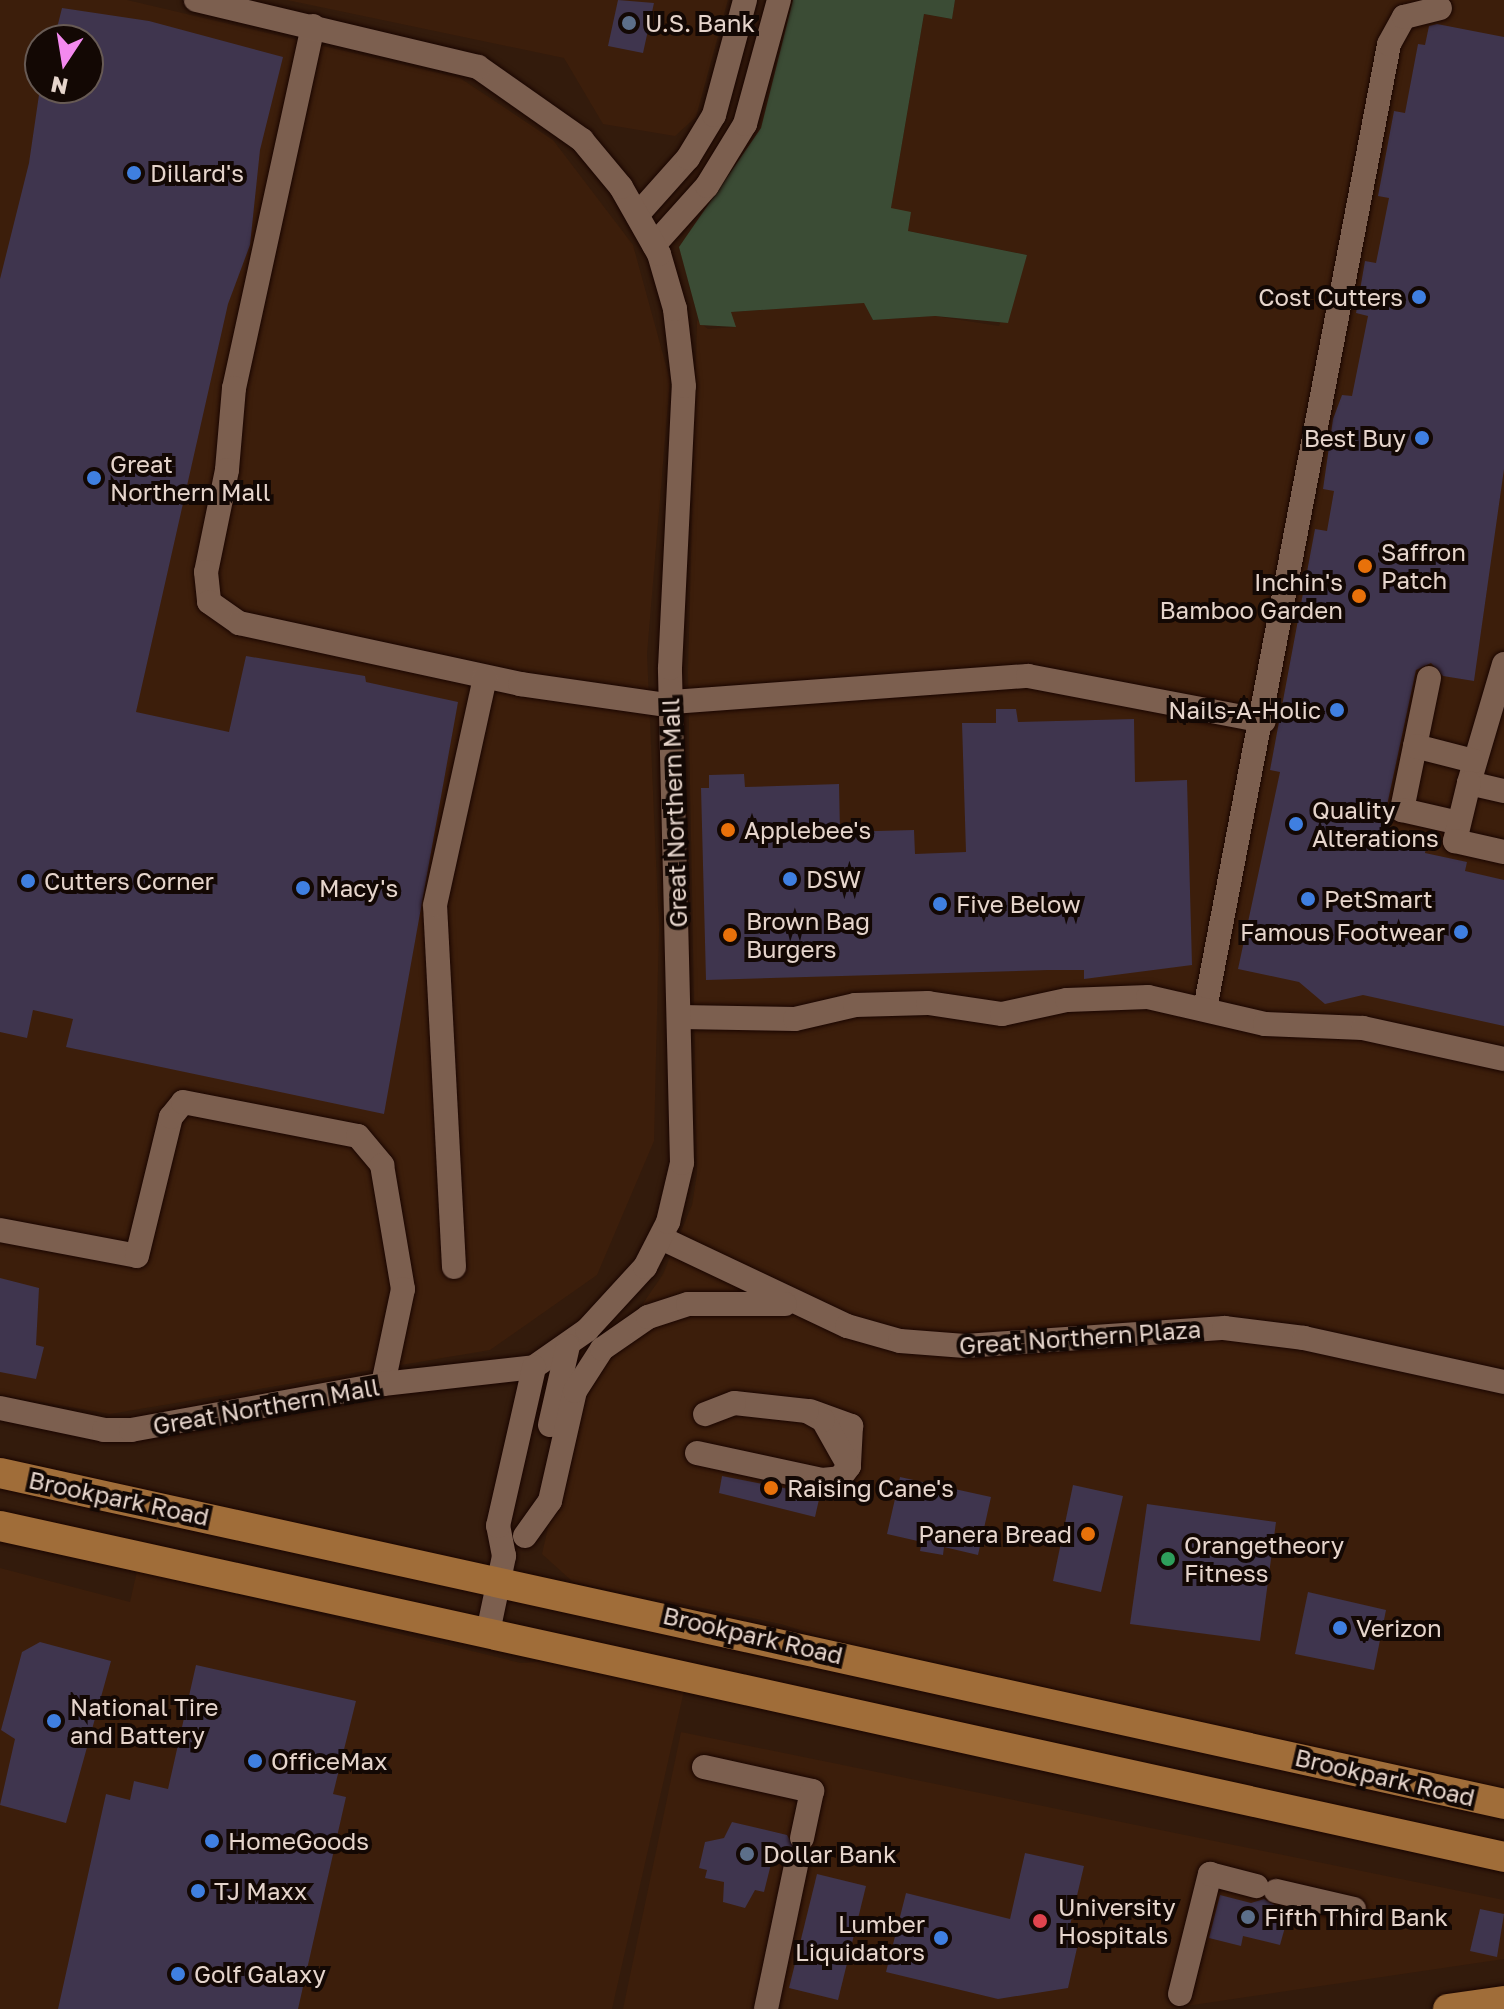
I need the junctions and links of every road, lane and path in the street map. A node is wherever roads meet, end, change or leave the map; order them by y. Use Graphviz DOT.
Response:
graph roads {
  1 [pos="196,0"];
  2 [pos="745,0"];
  3 [pos="779,0"];
  4 [pos="227,3"];
  5 [pos="1440,8"];
  6 [pos="313,26"];
  7 [pos="638,214"];
  8 [pos="654,245"];
  9 [pos="1504,664"];
  10 [pos="485,677"];
  11 [pos="1429,678"];
  12 [pos="672,704"];
  13 [pos="1264,721"];
  14 [pos="1495,721"];
  15 [pos="1415,746"];
  16 [pos="1471,772"];
  17 [pos="1504,791"];
  18 [pos="1459,823"];
  19 [pos="1504,852"];
  20 [pos="1205,1009"];
  21 [pos="681,1017"];
  22 [pos="1504,1059"];
  23 [pos="0,1230"];
  24 [pos="661,1238"];
  25 [pos="454,1267"];
  26 [pos="802,1306"];
  27 [pos="568,1346"];
  28 [pos="534,1367"];
  29 [pos="1504,1382"];
  30 [pos="383,1384"];
  31 [pos="0,1408"];
  32 [pos="705,1414"];
  33 [pos="697,1453"];
  34 [pos="0,1473"];
  35 [pos="0,1526"];
  36 [pos="525,1536"];
  37 [pos="502,1567"];
  38 [pos="488,1632"];
  39 [pos="704,1767"];
  40 [pos="1504,1804"];
  41 [pos="802,1838"];
  42 [pos="1504,1857"];
  43 [pos="796,1866"];
  44 [pos="1354,1909"];
  45 [pos="1180,1994"];
  46 [pos="1504,2001"];
  47 [pos="766,2009"];
  48 [pos="1448,2009"];
  1 -- 4 [label="street, Great Northern Mall"];
  2 -- 7 [label="street"];
  3 -- 8 [label="street"];
  4 -- 6 [label="street, Great Northern Mall"];
  5 -- 13 [label="street"];
  6 -- 7 [label="street, Great Northern Mall"];
  6 -- 10 [label="street"];
  7 -- 8 [label="street, Great Northern Mall"];
  8 -- 12 [label="street, Great Northern Mall"];
  9 -- 14 [label="street"];
  10 -- 12 [label="street"];
  10 -- 25 [label="street"];
  11 -- 15 [label="street"];
  12 -- 13 [label="street"];
  12 -- 21 [label="street, Great Northern Mall"];
  13 -- 20 [label="street"];
  14 -- 16 [label="street"];
  15 -- 16 [label="street"];
  15 -- 18 [label="street"];
  16 -- 17 [label="street"];
  16 -- 18 [label="street"];
  18 -- 19 [label="street"];
  20 -- 21 [label="street"];
  20 -- 22 [label="street"];
  21 -- 24 [label="street, Great Northern Mall"];
  23 -- 30 [label="street"];
  24 -- 26 [label="street, Great Northern Plaza"];
  24 -- 27 [label="street, Great Northern Mall"];
  26 -- 29 [label="street, Great Northern Plaza"];
  26 -- 36 [label="street, Great Northern Plaza"];
  27 -- 28 [label="street, Great Northern Mall"];
  27 -- 36 [label="street"];
  28 -- 30 [label="street, Great Northern Mall"];
  28 -- 37 [label="street"];
  30 -- 31 [label="street, Great Northern Mall"];
  32 -- 33 [label="street"];
  34 -- 37 [label="main road, Brookpark Road"];
  35 -- 38 [label="main road"];
  36 -- 37 [label="street"];
  37 -- 38 [label="street"];
  37 -- 40 [label="main road, Brookpark Road"];
  38 -- 42 [label="main road"];
  39 -- 41 [label="street"];
  43 -- 47 [label="street"];
  44 -- 45 [label="street"];
  46 -- 48 [label="main road"];
}
